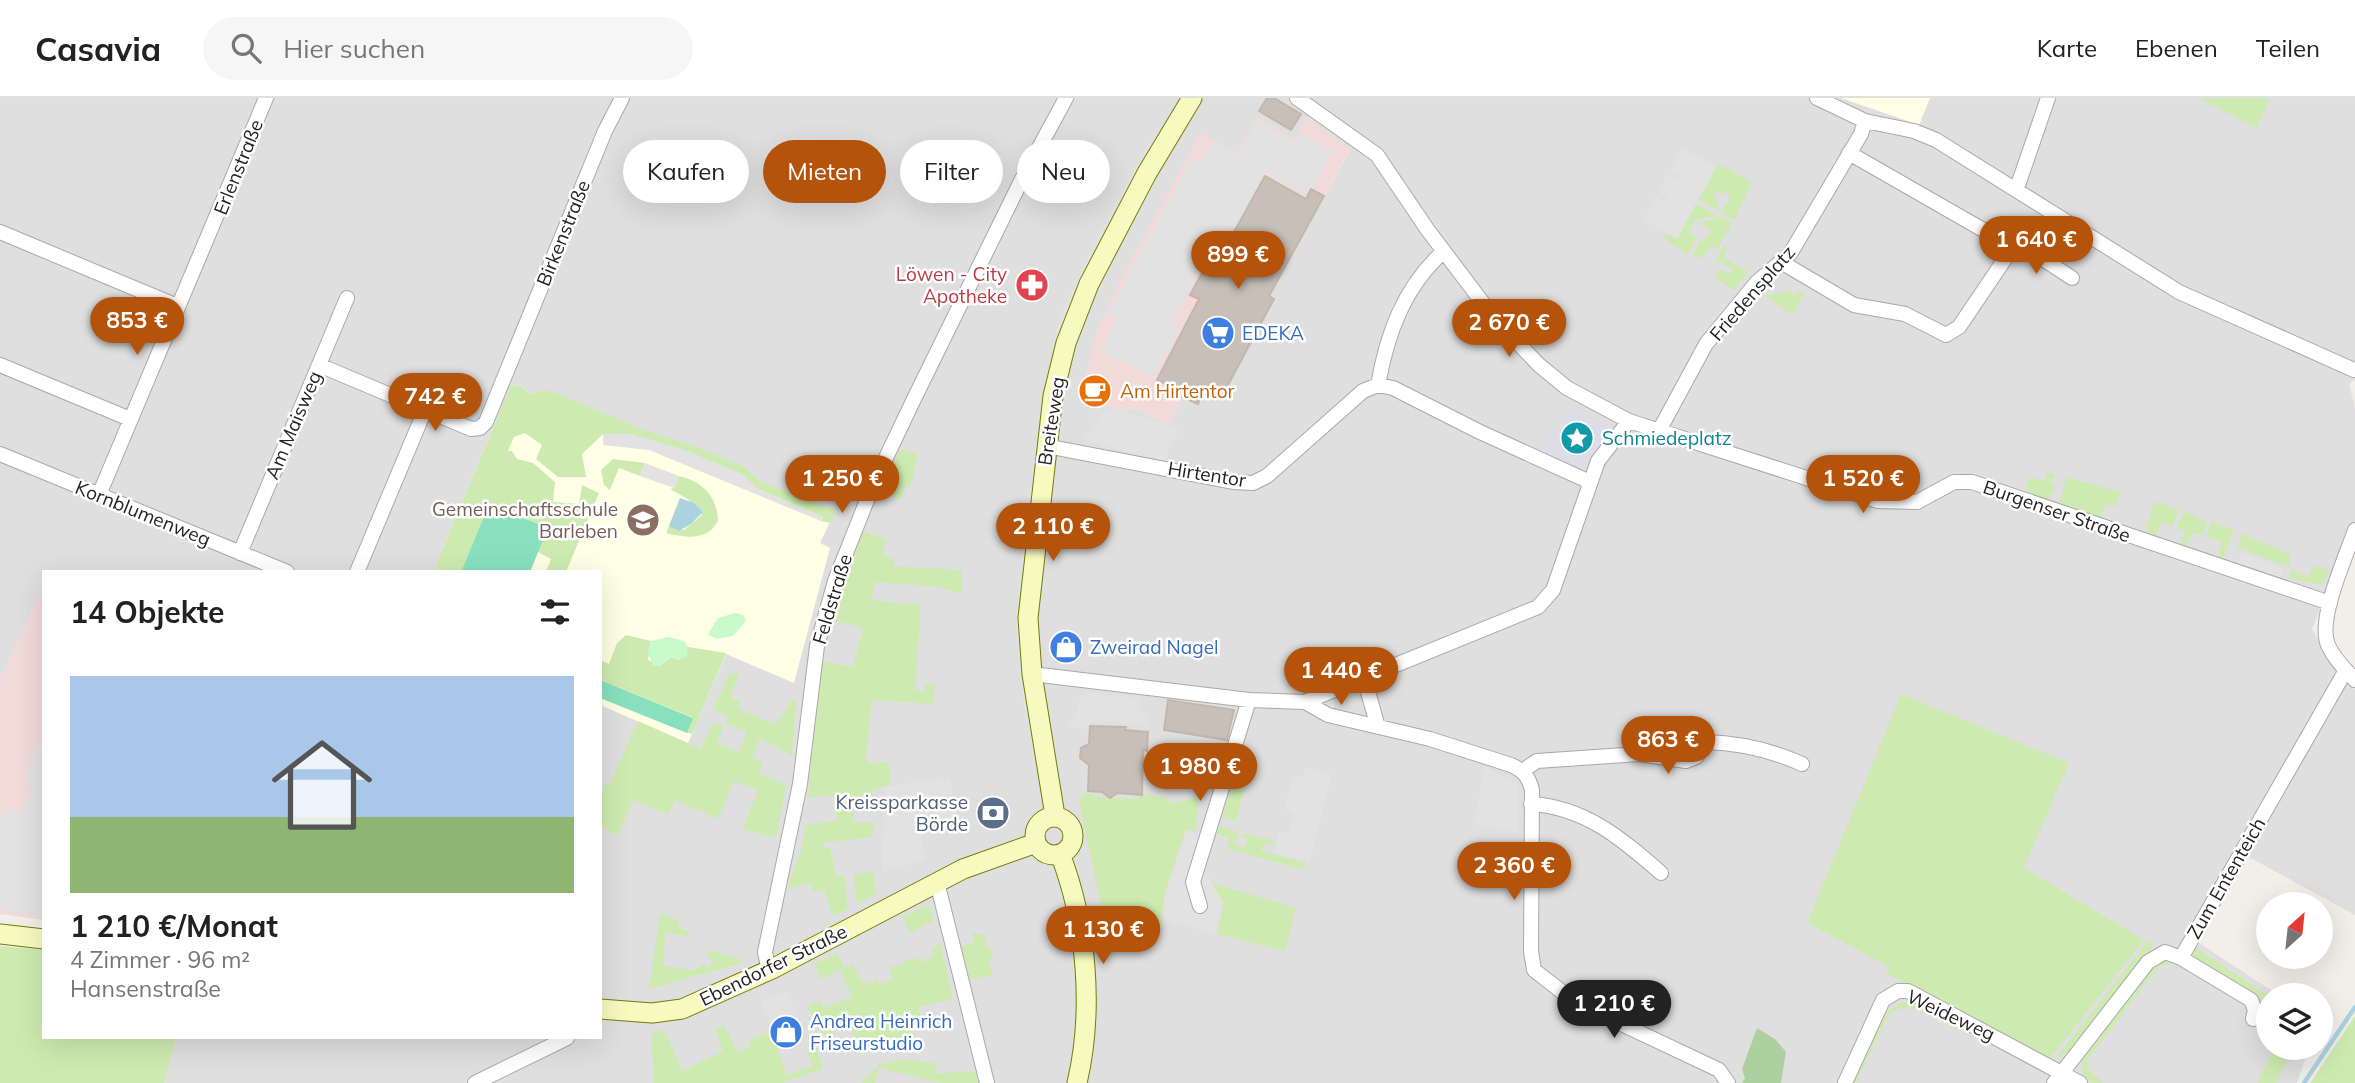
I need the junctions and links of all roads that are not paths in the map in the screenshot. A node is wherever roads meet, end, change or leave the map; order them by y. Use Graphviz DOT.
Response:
graph roads {
  1 [pos="266,98"];
  2 [pos="622,98"];
  3 [pos="1192,98"];
  4 [pos="1297,98"];
  5 [pos="1817,98"];
  6 [pos="2048,98"];
  7 [pos="1060,100"];
  8 [pos="1865,121"];
  9 [pos="1849,153"];
  10 [pos="2017,188"];
  11 [pos="0,232"];
  12 [pos="2013,247"];
  13 [pos="1443,251"];
  14 [pos="1781,262"];
  15 [pos="2072,278"];
  16 [pos="347,298"];
  17 [pos="177,306"];
  18 [pos="0,365"];
  19 [pos="318,365"];
  20 [pos="2355,371"];
  21 [pos="1378,384"];
  22 [pos="425,410"];
  23 [pos="130,419"];
  24 [pos="1629,421"];
  25 [pos="1660,429"];
  26 [pos="1046,446"];
  27 [pos="0,454"];
  28 [pos="1590,482"];
  29 [pos="99,495"];
  30 [pos="2355,530"];
  31 [pos="240,553"];
  32 [pos="282,570"];
  33 [pos="358,570"];
  34 [pos="2330,603"];
  35 [pos="1032,674"];
  36 [pos="2351,675"];
  37 [pos="1364,678"];
  38 [pos="1249,700"];
  39 [pos="1305,702"];
  40 [pos="1378,727"];
  41 [pos="1802,764"];
  42 [pos="1522,771"];
  43 [pos="1531,804"];
  44 [pos="1055,816"];
  45 [pos="1036,843"];
  46 [pos="1060,854"];
  47 [pos="1661,873"];
  48 [pos="937,882"];
  49 [pos="1200,906"];
  50 [pos="0,934"];
  51 [pos="42,939"];
  52 [pos="2181,958"];
  53 [pos="769,971"];
  54 [pos="602,1009"];
  55 [pos="2253,1019"];
  56 [pos="565,1039"];
  57 [pos="2058,1077"];
  58 [pos="1727,1080"];
  59 [pos="475,1083"];
  60 [pos="987,1083"];
  61 [pos="1077,1083"];
  62 [pos="1845,1083"];
  63 [pos="2080,1083"];
  1 -- 17 [label="street, Erlenstraße"];
  2 -- 22 [label="street, Birkenstraße"];
  3 -- 26 [label="street, Breiteweg"];
  4 -- 13 [label="street, Burgenser Straße"];
  5 -- 8 [label="street"];
  6 -- 10 [label="street"];
  7 -- 53 [label="street, Feldstraße"];
  8 -- 9 [label="street, Friedensplatz"];
  8 -- 10 [label="street"];
  9 -- 12 [label="street"];
  9 -- 14 [label="street, Friedensplatz"];
  10 -- 20 [label="street"];
  11 -- 17 [label="street"];
  12 -- 14 [label="street"];
  12 -- 15 [label="street"];
  13 -- 21 [label="street"];
  13 -- 24 [label="street, Burgenser Straße"];
  14 -- 25 [label="street, Friedensplatz"];
  16 -- 19 [label="street, Am Maisweg"];
  17 -- 23 [label="street, Erlenstraße"];
  18 -- 23 [label="street"];
  19 -- 22 [label="street"];
  19 -- 31 [label="street, Am Maisweg"];
  21 -- 26 [label="street, Hirtentor"];
  21 -- 28 [label="street"];
  22 -- 33 [label="street"];
  23 -- 29 [label="street, Erlenstraße"];
  24 -- 25 [label="street, Burgenser Straße"];
  24 -- 28 [label="street"];
  25 -- 34 [label="street, Burgenser Straße"];
  26 -- 35 [label="street, Breiteweg"];
  27 -- 29 [label="street, Kornblumenweg"];
  28 -- 37 [label="street"];
  29 -- 31 [label="street, Kornblumenweg"];
  30 -- 34 [label="street"];
  31 -- 32 [label="street, Kornblumenweg"];
  34 -- 36 [label="street"];
  35 -- 38 [label="street"];
  35 -- 44 [label="street, Breiteweg"];
  36 -- 52 [label="street, Zum Ententeich"];
  37 -- 39 [label="street"];
  37 -- 40 [label="street"];
  38 -- 39 [label="street"];
  38 -- 49 [label="street"];
  39 -- 40 [label="street"];
  40 -- 42 [label="street"];
  41 -- 42 [label="street"];
  42 -- 43 [label="street"];
  43 -- 47 [label="street"];
  43 -- 58 [label="street"];
  44 -- 45 [label="street"];
  44 -- 46 [label="street, Breiteweg"];
  45 -- 46 [label="street"];
  45 -- 48 [label="street, Ebendorfer Straße"];
  46 -- 61 [label="street"];
  48 -- 53 [label="street, Ebendorfer Straße"];
  48 -- 60 [label="street"];
  50 -- 51 [label="street"];
  52 -- 55 [label="street"];
  52 -- 57 [label="street, Zum Ententeich"];
  53 -- 54 [label="street, Ebendorfer Straße"];
  56 -- 59 [label="street"];
  57 -- 62 [label="street, Weideweg"];
  57 -- 63 [label="street"];
}
